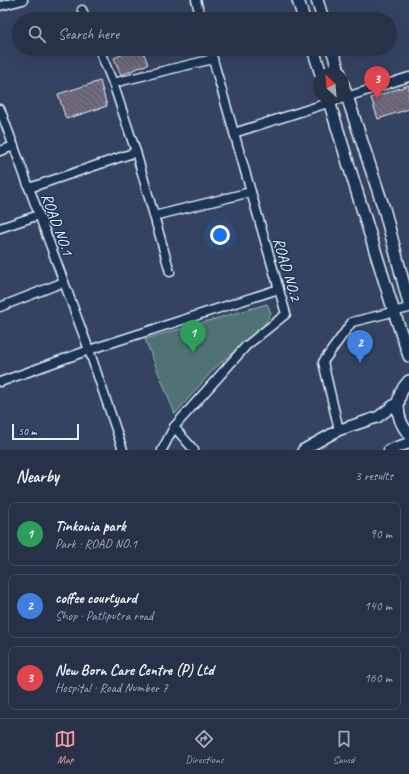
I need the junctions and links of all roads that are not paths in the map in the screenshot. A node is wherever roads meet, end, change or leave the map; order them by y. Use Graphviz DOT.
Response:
graph roads {
  1 [pos="23,0"];
  2 [pos="196,0"];
  3 [pos="298,0"];
  4 [pos="317,0"];
  5 [pos="0,6"];
  6 [pos="200,12"];
  7 [pos="302,12"];
  8 [pos="321,12"];
  9 [pos="102,56"];
  10 [pos="212,56"];
  11 [pos="315,56"];
  12 [pos="334,56"];
  13 [pos="213,59"];
  14 [pos="319,68"];
  15 [pos="338,68"];
  16 [pos="409,77"];
  17 [pos="113,83"];
  18 [pos="349,97"];
  19 [pos="317,104"];
  20 [pos="330,104"];
  21 [pos="349,104"];
  22 [pos="0,109"];
  23 [pos="234,133"];
  24 [pos="14,146"];
  25 [pos="0,151"];
  26 [pos="136,152"];
  27 [pos="368,159"];
  28 [pos="349,165"];
  29 [pos="29,188"];
  30 [pos="251,192"];
  31 [pos="39,215"];
  32 [pos="154,216"];
  33 [pos="0,228"];
  34 [pos="170,272"];
  35 [pos="64,282"];
  36 [pos="279,289"];
  37 [pos="409,304"];
  38 [pos="0,307"];
  39 [pos="409,308"];
  40 [pos="394,312"];
  41 [pos="89,350"];
  42 [pos="409,356"];
  43 [pos="409,381"];
  44 [pos="0,382"];
  45 [pos="398,402"];
  46 [pos="174,427"];
  47 [pos="339,430"];
  48 [pos="409,434"];
  49 [pos="409,443"];
  50 [pos="123,450"];
  51 [pos="162,450"];
  52 [pos="194,450"];
  53 [pos="303,450"];
  54 [pos="389,450"];
  1 -- 5 [label="street"];
  2 -- 6 [label="street"];
  3 -- 7 [label="main road"];
  4 -- 8 [label="main road"];
  9 -- 17 [label="street"];
  10 -- 13 [label="street, ROAD NO.2"];
  11 -- 14 [label="main road"];
  12 -- 15 [label="main road"];
  13 -- 17 [label="street"];
  13 -- 23 [label="street, ROAD NO.2"];
  16 -- 18 [label="street"];
  17 -- 26 [label="street"];
  19 -- 23 [label="street"];
  20 -- 28 [label="main road"];
  21 -- 27 [label="main road"];
  22 -- 24 [label="street, ROAD NO.1"];
  23 -- 30 [label="street, ROAD NO.2"];
  24 -- 25 [label="street"];
  24 -- 29 [label="street, ROAD NO.1"];
  26 -- 29 [label="street"];
  26 -- 32 [label="street"];
  27 -- 28 [label="main road"];
  27 -- 37 [label="main road"];
  28 -- 40 [label="main road"];
  29 -- 31 [label="street, ROAD NO.1"];
  30 -- 32 [label="street"];
  30 -- 36 [label="street, ROAD NO.2"];
  31 -- 33 [label="street"];
  31 -- 35 [label="street, ROAD NO.1"];
  32 -- 34 [label="street"];
  35 -- 38 [label="street"];
  35 -- 41 [label="street, ROAD NO.1"];
  36 -- 41 [label="street"];
  36 -- 46 [label="street, ROAD NO.2"];
  39 -- 40 [label="street"];
  40 -- 42 [label="main road"];
  40 -- 47 [label="street"];
  41 -- 44 [label="street"];
  41 -- 50 [label="street, ROAD NO.1"];
  43 -- 45 [label="main road"];
  45 -- 47 [label="street"];
  45 -- 48 [label="main road"];
  46 -- 51 [label="street"];
  46 -- 52 [label="street"];
  47 -- 53 [label="street"];
  49 -- 54 [label="street"];
}
